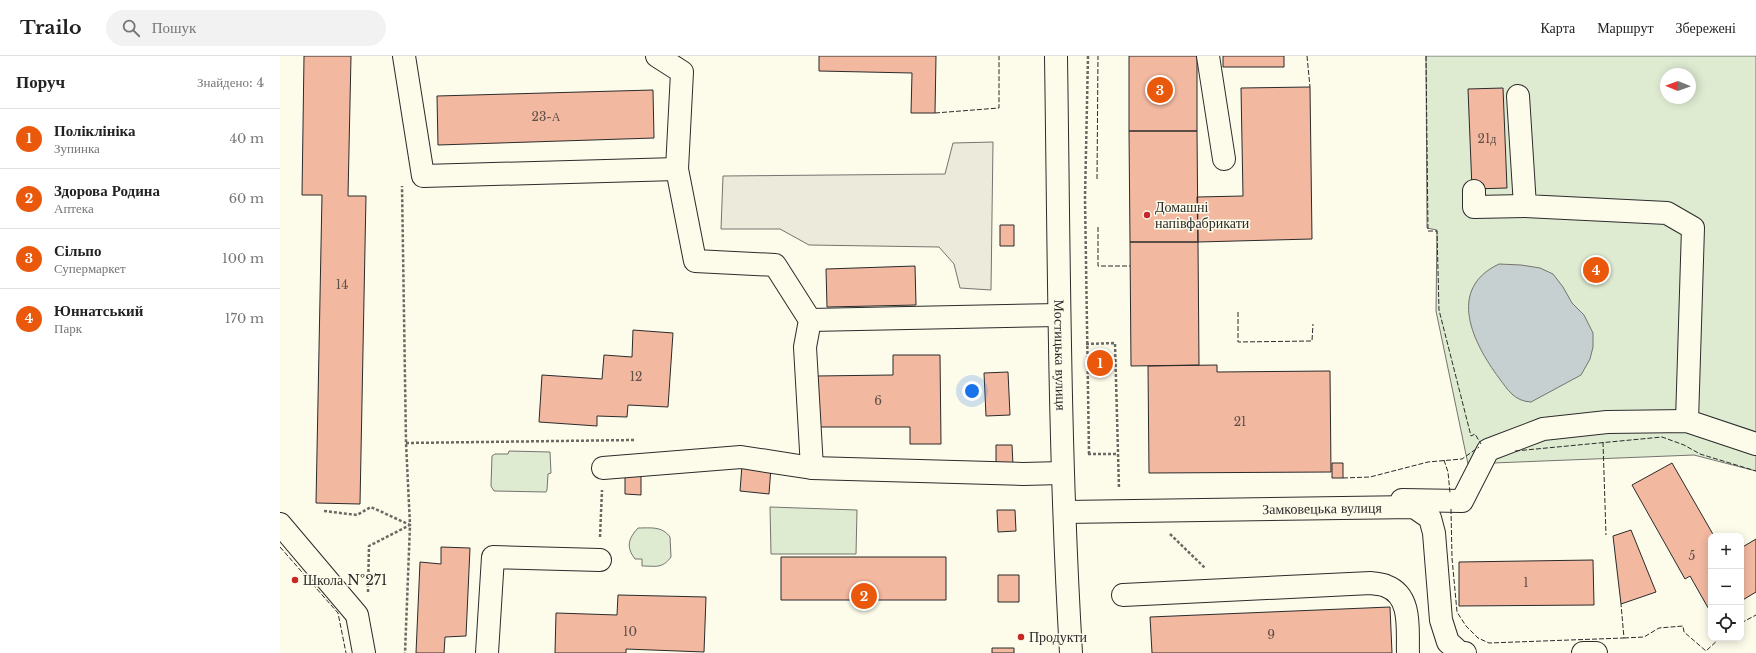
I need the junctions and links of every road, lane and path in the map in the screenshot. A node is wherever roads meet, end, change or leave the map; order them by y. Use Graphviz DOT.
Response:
graph roads {
  1 [pos="404,56"];
  2 [pos="657,56"];
  3 [pos="1056,56"];
  4 [pos="1088,56"];
  5 [pos="1208,56"];
  6 [pos="1518,96"];
  7 [pos="1224,159"];
  8 [pos="677,169"];
  9 [pos="1474,191"];
  10 [pos="402,199"];
  11 [pos="1525,206"];
  12 [pos="1059,315"];
  13 [pos="810,320"];
  14 [pos="1086,344"];
  15 [pos="1687,421"];
  16 [pos="599,440"];
  17 [pos="638,440"];
  18 [pos="406,443"];
  19 [pos="1756,444"];
  20 [pos="1089,454"];
  21 [pos="603,468"];
  22 [pos="812,468"];
  23 [pos="1062,473"];
  24 [pos="1119,486"];
  25 [pos="1336,508"];
  26 [pos="324,511"];
  27 [pos="1148,511"];
  28 [pos="1064,512"];
  29 [pos="280,524"];
  30 [pos="410,525"];
  31 [pos="600,560"];
  32 [pos="1229,591"];
  33 [pos="1123,596"];
  34 [pos="357,615"];
  35 [pos="364,653"];
  36 [pos="405,653"];
  37 [pos="487,653"];
  38 [pos="1071,653"];
  39 [pos="1408,653"];
  40 [pos="1465,653"];
  41 [pos="1583,653"];
  42 [pos="1596,653"];
  1 -- 8 [label="street"];
  2 -- 8 [label="street"];
  3 -- 12 [label="street, Мостицька вулиця"];
  4 -- 14 [label="path"];
  5 -- 7 [label="street"];
  6 -- 11 [label="street"];
  8 -- 13 [label="street"];
  9 -- 11 [label="street"];
  10 -- 18 [label="path"];
  11 -- 15 [label="street"];
  12 -- 13 [label="street"];
  12 -- 23 [label="street, Мостицька вулиця"];
  13 -- 22 [label="street"];
  14 -- 20 [label="path"];
  14 -- 24 [label="path"];
  15 -- 19 [label="street"];
  15 -- 25 [label="street"];
  16 -- 17 [label="path"];
  16 -- 18 [label="path"];
  16 -- 21 [label="path"];
  18 -- 30 [label="path"];
  21 -- 22 [label="street"];
  21 -- 31 [label="path"];
  22 -- 23 [label="street"];
  23 -- 28 [label="street, Мостицька вулиця"];
  25 -- 27 [label="street, Замковецька вулиця"];
  25 -- 40 [label="street, Замковецька вулиця"];
  26 -- 30 [label="path"];
  27 -- 28 [label="street, Замковецька вулиця"];
  27 -- 32 [label="path"];
  28 -- 38 [label="street, Мостицька вулиця"];
  29 -- 34 [label="street"];
  30 -- 34 [label="path"];
  30 -- 36 [label="path"];
  31 -- 37 [label="street"];
  32 -- 33 [label="street"];
  32 -- 39 [label="street"];
  34 -- 35 [label="street"];
  41 -- 42 [label="street"];
}
